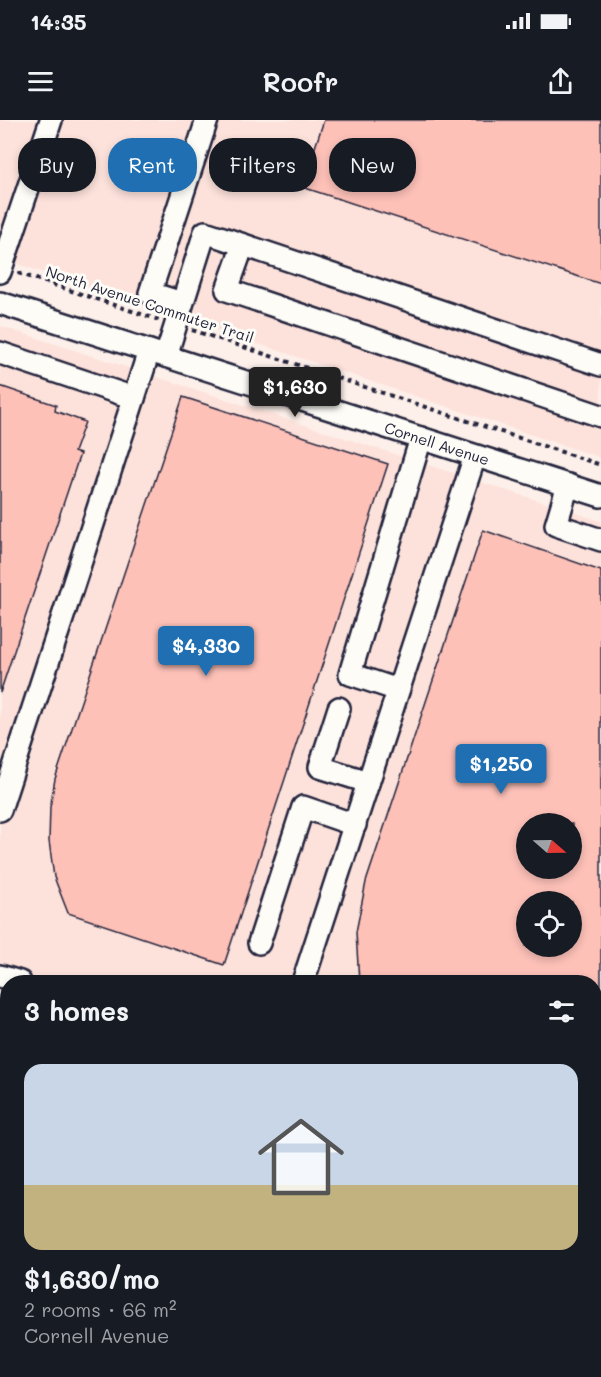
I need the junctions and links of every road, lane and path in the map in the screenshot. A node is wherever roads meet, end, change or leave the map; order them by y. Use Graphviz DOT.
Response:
graph roads {
  1 [pos="51,120"];
  2 [pos="207,120"];
  3 [pos="8,222"];
  4 [pos="243,245"];
  5 [pos="1,270"];
  6 [pos="0,303"];
  7 [pos="183,303"];
  8 [pos="176,326"];
  9 [pos="0,353"];
  10 [pos="158,354"];
  11 [pos="601,365"];
  12 [pos="134,398"];
  13 [pos="601,416"];
  14 [pos="421,438"];
  15 [pos="475,456"];
  16 [pos="601,465"];
  17 [pos="568,485"];
  18 [pos="601,496"];
  19 [pos="601,540"];
  20 [pos="398,690"];
  21 [pos="339,708"];
  22 [pos="368,782"];
  23 [pos="0,810"];
  24 [pos="355,825"];
  25 [pos="259,943"];
  26 [pos="305,975"];
  1 -- 3 [label="street"];
  2 -- 7 [label="street"];
  3 -- 5 [label="street"];
  4 -- 7 [label="street"];
  4 -- 11 [label="street"];
  4 -- 13 [label="street"];
  5 -- 8 [label="path, North Avenue Commuter Trail"];
  6 -- 10 [label="street, Cornell Avenue"];
  7 -- 8 [label="street"];
  8 -- 10 [label="street"];
  8 -- 16 [label="path, North Avenue Commuter Trail"];
  9 -- 12 [label="street"];
  10 -- 12 [label="street"];
  10 -- 14 [label="street, Cornell Avenue"];
  12 -- 23 [label="street"];
  14 -- 15 [label="street, Cornell Avenue"];
  14 -- 20 [label="street"];
  15 -- 17 [label="street, Cornell Avenue"];
  15 -- 20 [label="street"];
  17 -- 18 [label="street, Cornell Avenue"];
  17 -- 19 [label="street"];
  20 -- 22 [label="street"];
  21 -- 22 [label="street"];
  22 -- 24 [label="street"];
  24 -- 25 [label="street"];
  24 -- 26 [label="street"];
}
